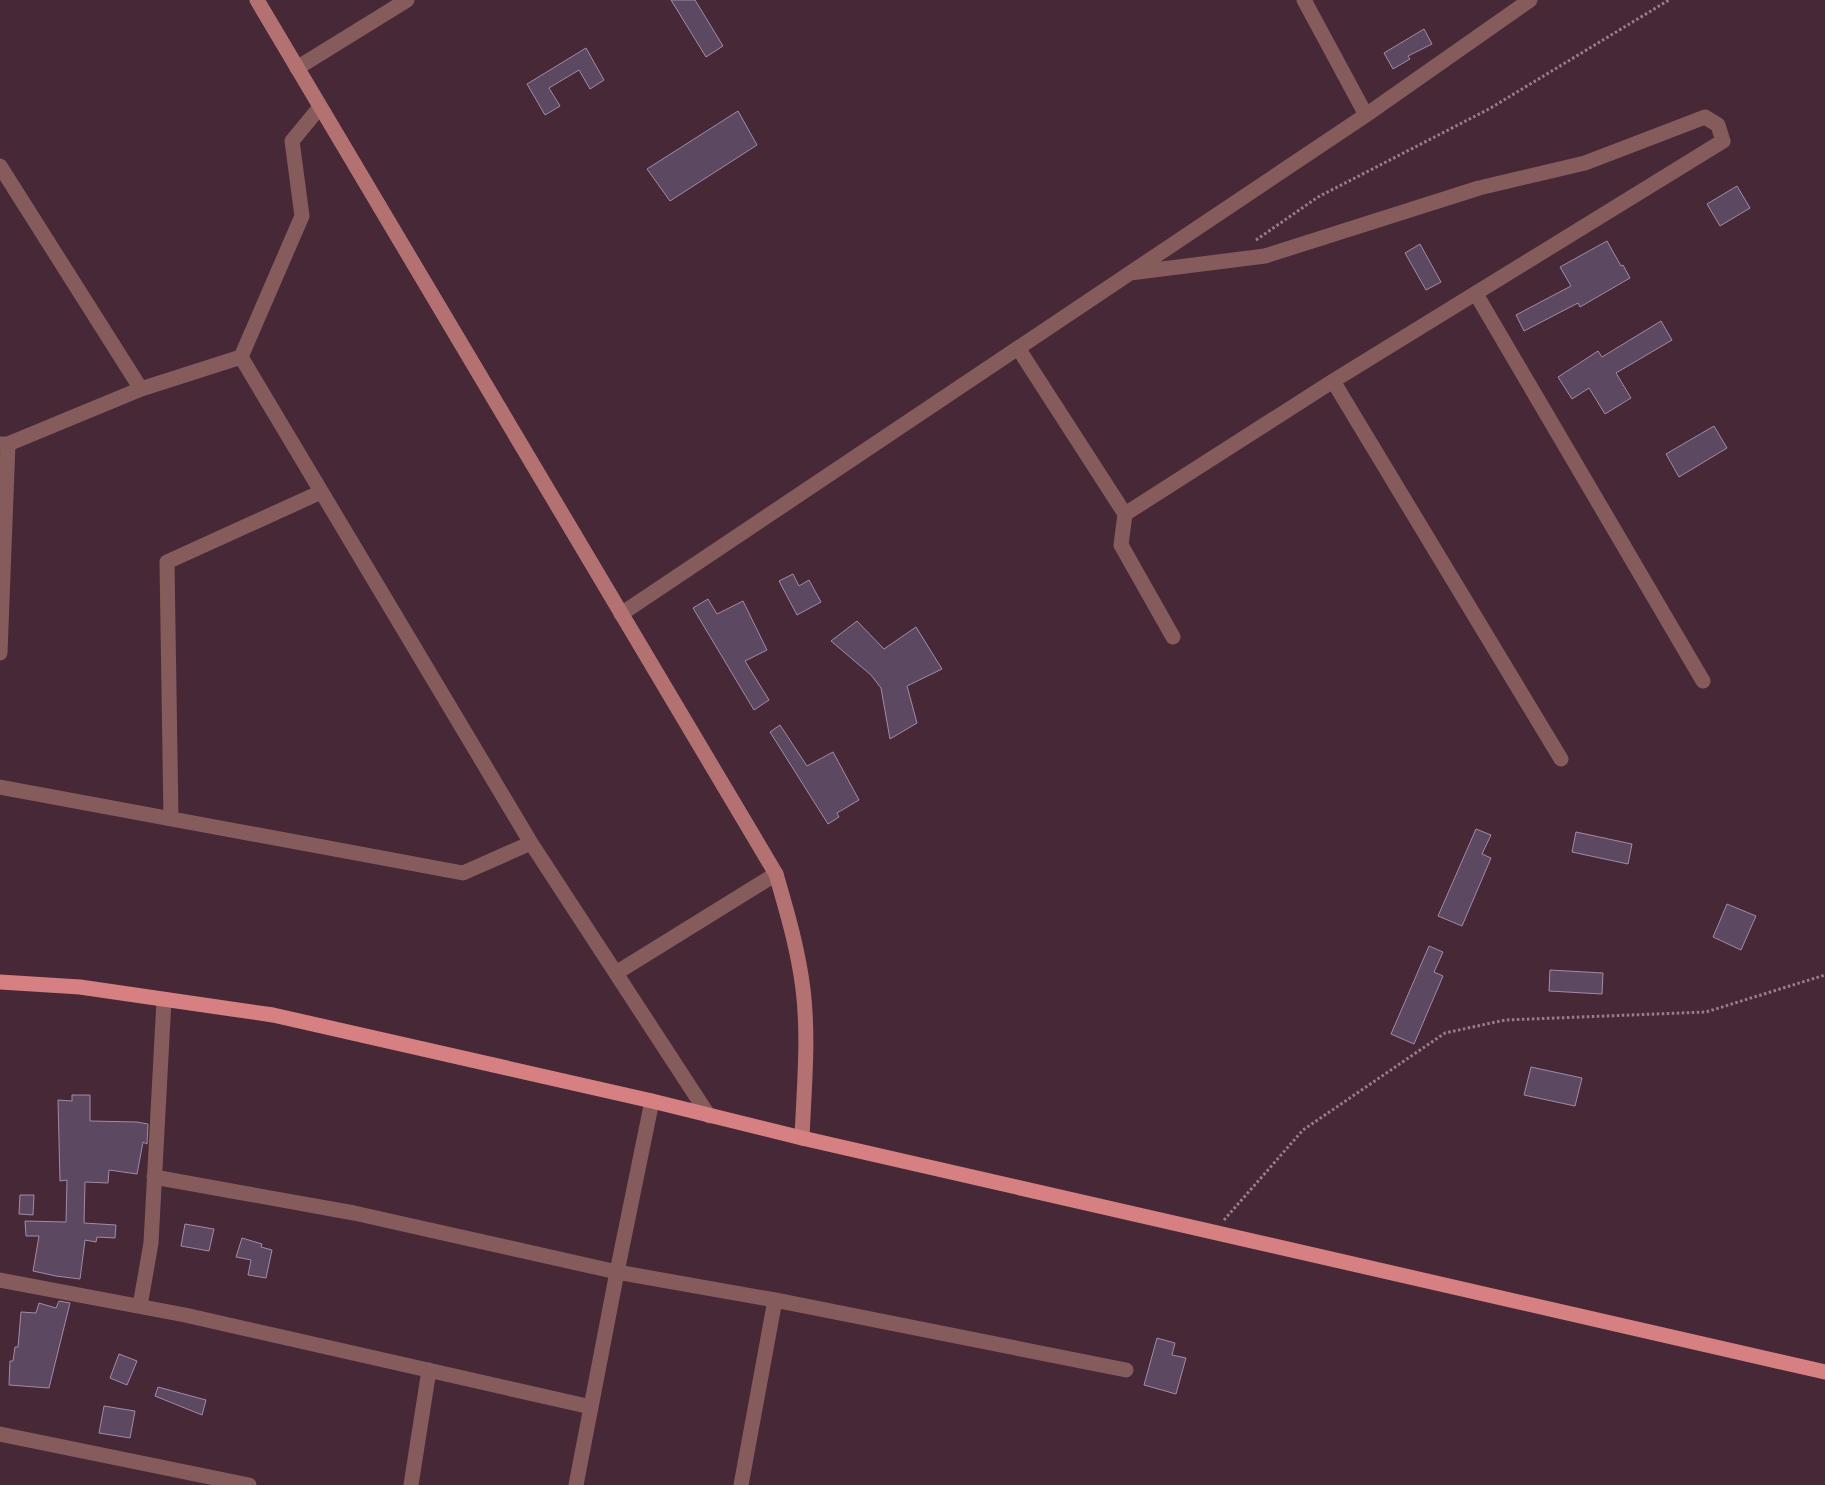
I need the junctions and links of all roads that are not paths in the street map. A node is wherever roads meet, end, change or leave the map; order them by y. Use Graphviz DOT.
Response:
graph roads {
  1 [pos="257,0"];
  2 [pos="408,0"];
  3 [pos="1304,0"];
  4 [pos="1530,0"];
  5 [pos="297,68"];
  6 [pos="320,107"];
  7 [pos="1366,115"];
  8 [pos="0,166"];
  9 [pos="1130,273"];
  10 [pos="1476,294"];
  11 [pos="1018,348"];
  12 [pos="241,357"];
  13 [pos="1333,381"];
  14 [pos="140,390"];
  15 [pos="4,444"];
  16 [pos="321,492"];
  17 [pos="1125,514"];
  18 [pos="621,614"];
  19 [pos="1173,637"];
  20 [pos="0,653"];
  21 [pos="1703,681"];
  22 [pos="1561,759"];
  23 [pos="0,787"];
  24 [pos="171,819"];
  25 [pos="531,843"];
  26 [pos="776,874"];
  27 [pos="616,973"];
  28 [pos="0,982"];
  29 [pos="164,1000"];
  30 [pos="652,1101"];
  31 [pos="710,1116"];
  32 [pos="802,1138"];
  33 [pos="154,1177"];
  34 [pos="617,1272"];
  35 [pos="0,1280"];
  36 [pos="775,1300"];
  37 [pos="140,1306"];
  38 [pos="429,1370"];
  39 [pos="1126,1370"];
  40 [pos="1825,1372"];
  41 [pos="590,1407"];
  42 [pos="0,1434"];
  43 [pos="249,1485"];
  44 [pos="411,1485"];
  45 [pos="576,1485"];
  46 [pos="742,1485"];
  1 -- 5 [label="street"];
  2 -- 5 [label="street"];
  3 -- 7 [label="street"];
  4 -- 7 [label="street"];
  5 -- 6 [label="street"];
  6 -- 12 [label="street"];
  6 -- 18 [label="street"];
  7 -- 9 [label="street"];
  8 -- 14 [label="street"];
  9 -- 10 [label="street"];
  9 -- 11 [label="street"];
  10 -- 13 [label="street"];
  10 -- 21 [label="street"];
  11 -- 17 [label="street"];
  11 -- 18 [label="street"];
  12 -- 14 [label="street"];
  12 -- 16 [label="street"];
  13 -- 17 [label="street"];
  13 -- 22 [label="street"];
  14 -- 15 [label="street"];
  15 -- 20 [label="street"];
  16 -- 24 [label="street"];
  16 -- 25 [label="street"];
  17 -- 19 [label="street"];
  18 -- 26 [label="street"];
  23 -- 24 [label="street"];
  24 -- 25 [label="street"];
  25 -- 27 [label="street"];
  26 -- 27 [label="street"];
  26 -- 32 [label="street"];
  27 -- 31 [label="street"];
  28 -- 29 [label="main road"];
  29 -- 30 [label="main road"];
  29 -- 33 [label="street"];
  30 -- 31 [label="main road"];
  30 -- 34 [label="street"];
  31 -- 32 [label="main road"];
  32 -- 40 [label="main road"];
  33 -- 34 [label="street"];
  33 -- 37 [label="street"];
  34 -- 36 [label="street"];
  34 -- 41 [label="street"];
  35 -- 37 [label="street"];
  36 -- 39 [label="street"];
  36 -- 46 [label="street"];
  37 -- 38 [label="street"];
  38 -- 41 [label="street"];
  38 -- 44 [label="street"];
  41 -- 45 [label="street"];
  42 -- 43 [label="street"];
}
